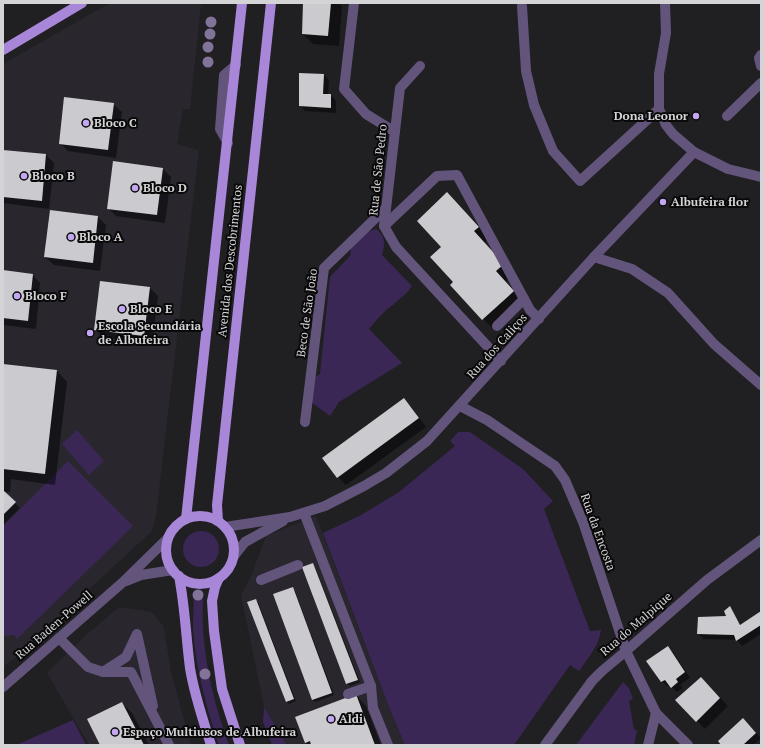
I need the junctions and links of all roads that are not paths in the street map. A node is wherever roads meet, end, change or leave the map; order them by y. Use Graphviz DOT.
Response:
graph roads {
  1 [pos="82,3"];
  2 [pos="242,3"];
  3 [pos="271,3"];
  4 [pos="354,3"];
  5 [pos="665,3"];
  6 [pos="522,6"];
  7 [pos="3,50"];
  8 [pos="761,55"];
  9 [pos="420,66"];
  10 [pos="761,66"];
  11 [pos="761,83"];
  12 [pos="659,109"];
  13 [pos="727,116"];
  14 [pos="395,132"];
  15 [pos="694,152"];
  16 [pos="761,177"];
  17 [pos="386,208"];
  18 [pos="384,226"];
  19 [pos="594,257"];
  20 [pos="524,299"];
  21 [pos="539,319"];
  22 [pos="497,326"];
  23 [pos="501,361"];
  24 [pos="761,385"];
  25 [pos="460,406"];
  26 [pos="305,422"];
  27 [pos="304,513"];
  28 [pos="290,517"];
  29 [pos="186,519"];
  30 [pos="221,524"];
  31 [pos="168,538"];
  32 [pos="761,540"];
  33 [pos="234,556"];
  34 [pos="298,565"];
  35 [pos="176,573"];
  36 [pos="219,578"];
  37 [pos="261,580"];
  38 [pos="122,583"];
  39 [pos="60,638"];
  40 [pos="626,651"];
  41 [pos="103,672"];
  42 [pos="7,681"];
  43 [pos="371,686"];
  44 [pos="3,687"];
  45 [pos="348,694"];
  46 [pos="656,713"];
  47 [pos="155,718"];
  48 [pos="169,745"];
  49 [pos="212,745"];
  50 [pos="240,745"];
  51 [pos="388,745"];
  52 [pos="546,745"];
  53 [pos="648,745"];
  54 [pos="688,745"];
  1 -- 7 [label="main road"];
  2 -- 29 [label="main road, Avenida dos Descobrimentos"];
  3 -- 30 [label="main road, Avenida dos Descobrimentos"];
  4 -- 14 [label="street"];
  5 -- 12 [label="street"];
  6 -- 12 [label="street"];
  8 -- 10 [label="street"];
  9 -- 14 [label="street, Rua de São Pedro"];
  11 -- 13 [label="street"];
  12 -- 15 [label="street"];
  14 -- 17 [label="street, Rua de São Pedro"];
  15 -- 16 [label="street"];
  15 -- 19 [label="street, Rua dos Caliços"];
  17 -- 18 [label="street, Rua de São Pedro"];
  17 -- 26 [label="street, Beco de São João"];
  18 -- 20 [label="street"];
  18 -- 23 [label="street, Rua de São Pedro"];
  19 -- 21 [label="street, Rua dos Caliços"];
  19 -- 24 [label="street"];
  20 -- 21 [label="street"];
  20 -- 22 [label="street"];
  21 -- 23 [label="street, Rua dos Caliços"];
  23 -- 25 [label="street, Rua dos Caliços"];
  25 -- 27 [label="street, Rua dos Caliços"];
  25 -- 40 [label="street, Rua da Encosta"];
  27 -- 28 [label="street, Rua dos Caliços"];
  27 -- 43 [label="street"];
  28 -- 30 [label="street, Rua dos Caliços"];
  28 -- 33 [label="street, Rua dos Caliços"];
  29 -- 30 [label="main road"];
  29 -- 31 [label="main road"];
  30 -- 33 [label="main road"];
  31 -- 35 [label="main road"];
  31 -- 38 [label="street, Rua Baden-Powell"];
  32 -- 40 [label="street, Rua do Malpique"];
  33 -- 36 [label="main road"];
  34 -- 37 [label="street"];
  35 -- 36 [label="main road"];
  35 -- 38 [label="street, Rua Baden-Powell"];
  35 -- 49 [label="main road"];
  36 -- 50 [label="main road"];
  38 -- 39 [label="street, Rua Baden-Powell"];
  39 -- 41 [label="street"];
  39 -- 42 [label="street, Rua Baden-Powell"];
  40 -- 46 [label="street, Rua da Encosta"];
  40 -- 52 [label="street, Rua do Malpique"];
  41 -- 47 [label="street"];
  41 -- 47 [label="street"];
  42 -- 44 [label="street, Rua Baden-Powell"];
  43 -- 45 [label="street"];
  43 -- 51 [label="street"];
  46 -- 53 [label="street"];
  46 -- 54 [label="street, Rua da Encosta"];
  47 -- 48 [label="street"];
}
